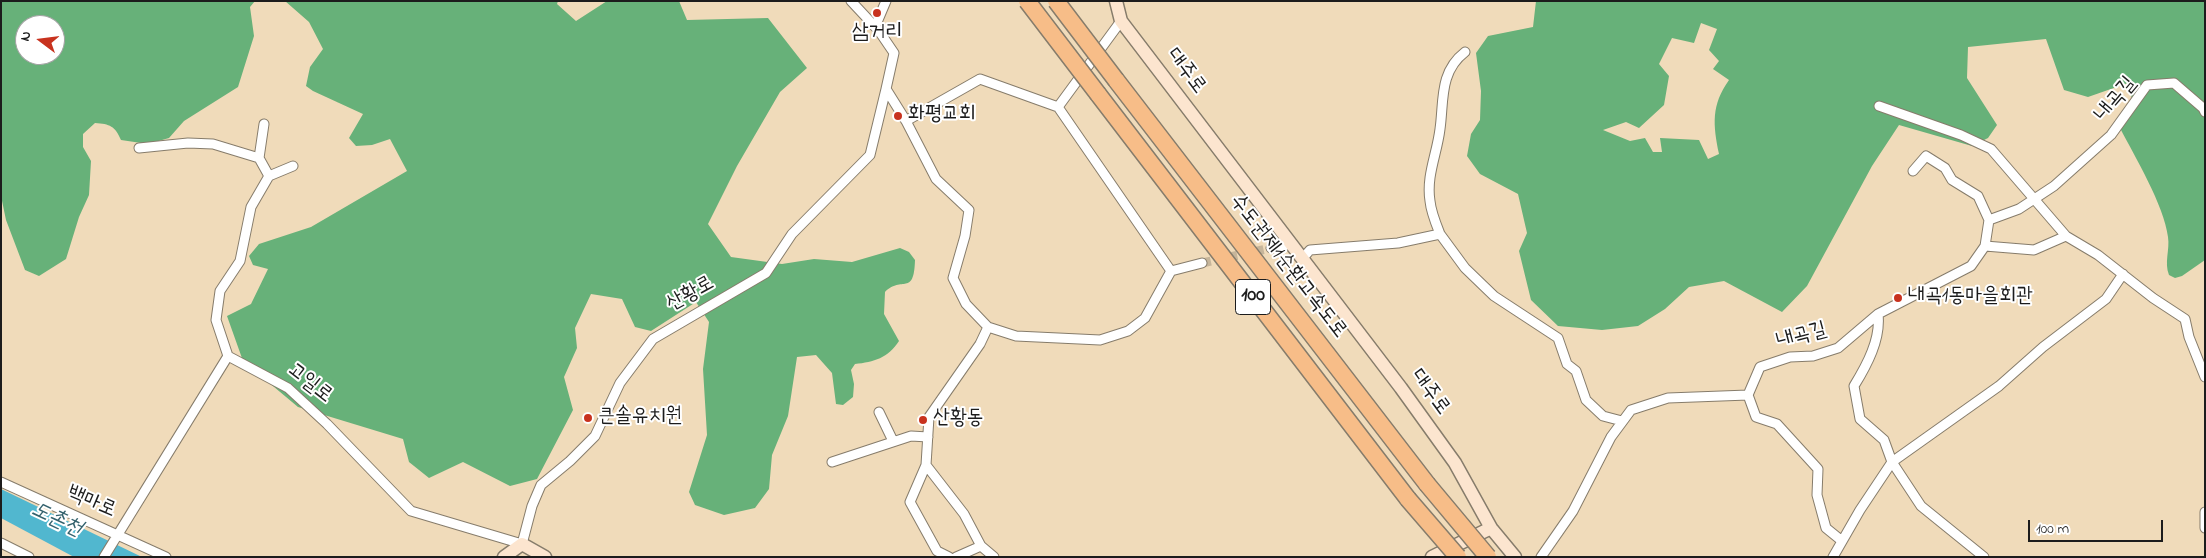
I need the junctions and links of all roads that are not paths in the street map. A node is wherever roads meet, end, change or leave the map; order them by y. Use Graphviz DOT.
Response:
graph roads {
  1 [pos="851,1"];
  2 [pos="886,1"];
  3 [pos="1027,1"];
  4 [pos="1056,1"];
  5 [pos="1116,1"];
  6 [pos="1121,21"];
  7 [pos="875,27"];
  8 [pos="1464,52"];
  9 [pos="886,89"];
  10 [pos="1058,106"];
  11 [pos="1879,106"];
  12 [pos="2205,112"];
  13 [pos="906,120"];
  14 [pos="264,124"];
  15 [pos="139,148"];
  16 [pos="259,158"];
  17 [pos="293,166"];
  18 [pos="1914,171"];
  19 [pos="269,176"];
  20 [pos="2034,198"];
  21 [pos="1989,220"];
  22 [pos="1440,234"];
  23 [pos="2066,236"];
  24 [pos="1291,244"];
  25 [pos="1985,246"];
  26 [pos="1271,248"];
  27 [pos="1302,259"];
  28 [pos="1202,263"];
  29 [pos="1171,271"];
  30 [pos="2123,274"];
  31 [pos="1878,314"];
  32 [pos="988,327"];
  33 [pos="228,356"];
  34 [pos="2205,377"];
  35 [pos="1748,395"];
  36 [pos="879,412"];
  37 [pos="1622,422"];
  38 [pos="928,437"];
  39 [pos="893,441"];
  40 [pos="832,462"];
  41 [pos="1892,462"];
  42 [pos="926,464"];
  43 [pos="1,482"];
  44 [pos="2205,512"];
  45 [pos="1492,528"];
  46 [pos="2205,528"];
  47 [pos="117,535"];
  48 [pos="1,543"];
  49 [pos="522,544"];
  50 [pos="981,546"];
  51 [pos="1838,551"];
  52 [pos="933,554"];
  53 [pos="29,557"];
  54 [pos="104,557"];
  55 [pos="166,557"];
  56 [pos="504,557"];
  57 [pos="545,557"];
  58 [pos="949,557"];
  59 [pos="956,557"];
  60 [pos="994,557"];
  61 [pos="1432,557"];
  62 [pos="1458,557"];
  63 [pos="1488,557"];
  64 [pos="1515,557"];
  65 [pos="1541,557"];
  66 [pos="1984,557"];
  1 -- 7 [label="street, 산황로"];
  2 -- 7 [label="street"];
  3 -- 62 [label="highway, 수도권제1순환고속도로 / 100, bridge"];
  4 -- 63 [label="highway, 수도권제1순환고속도로 / 100, bridge"];
  5 -- 6 [label="street, 대주로"];
  6 -- 10 [label="street"];
  6 -- 24 [label="street, 대주로"];
  7 -- 9 [label="street, 산황로"];
  8 -- 22 [label="street"];
  9 -- 13 [label="street"];
  9 -- 49 [label="street, 산황로"];
  10 -- 13 [label="street"];
  10 -- 29 [label="street"];
  11 -- 20 [label="street"];
  12 -- 20 [label="street, 내곡길"];
  13 -- 32 [label="street"];
  14 -- 16 [label="street"];
  15 -- 16 [label="street"];
  16 -- 19 [label="street"];
  17 -- 19 [label="street"];
  18 -- 21 [label="street"];
  19 -- 33 [label="street"];
  20 -- 21 [label="street, 내곡길"];
  20 -- 23 [label="street"];
  21 -- 25 [label="street, 내곡길"];
  22 -- 27 [label="street"];
  22 -- 37 [label="street"];
  23 -- 25 [label="street"];
  23 -- 30 [label="street"];
  24 -- 26 [label="street"];
  24 -- 27 [label="street, 대주로"];
  25 -- 31 [label="street, 내곡길"];
  27 -- 45 [label="street, 대주로"];
  28 -- 29 [label="street"];
  29 -- 32 [label="street"];
  30 -- 34 [label="street"];
  30 -- 41 [label="street"];
  31 -- 35 [label="street, 내곡길"];
  31 -- 41 [label="street"];
  32 -- 38 [label="street"];
  33 -- 47 [label="street"];
  33 -- 49 [label="street, 고일로"];
  35 -- 37 [label="street"];
  35 -- 51 [label="street"];
  36 -- 39 [label="street"];
  37 -- 65 [label="street"];
  38 -- 39 [label="street"];
  38 -- 42 [label="street"];
  39 -- 40 [label="street"];
  41 -- 51 [label="street"];
  41 -- 66 [label="street"];
  42 -- 50 [label="street"];
  42 -- 52 [label="street"];
  43 -- 47 [label="street, 백마로"];
  44 -- 46 [label="street"];
  45 -- 61 [label="street"];
  45 -- 64 [label="street, 대주로"];
  47 -- 54 [label="street"];
  47 -- 55 [label="street, 백마로"];
  48 -- 53 [label="street"];
  49 -- 56 [label="street"];
  49 -- 57 [label="street, 고일로"];
  50 -- 59 [label="street"];
  50 -- 60 [label="street"];
  52 -- 58 [label="street"];
}
